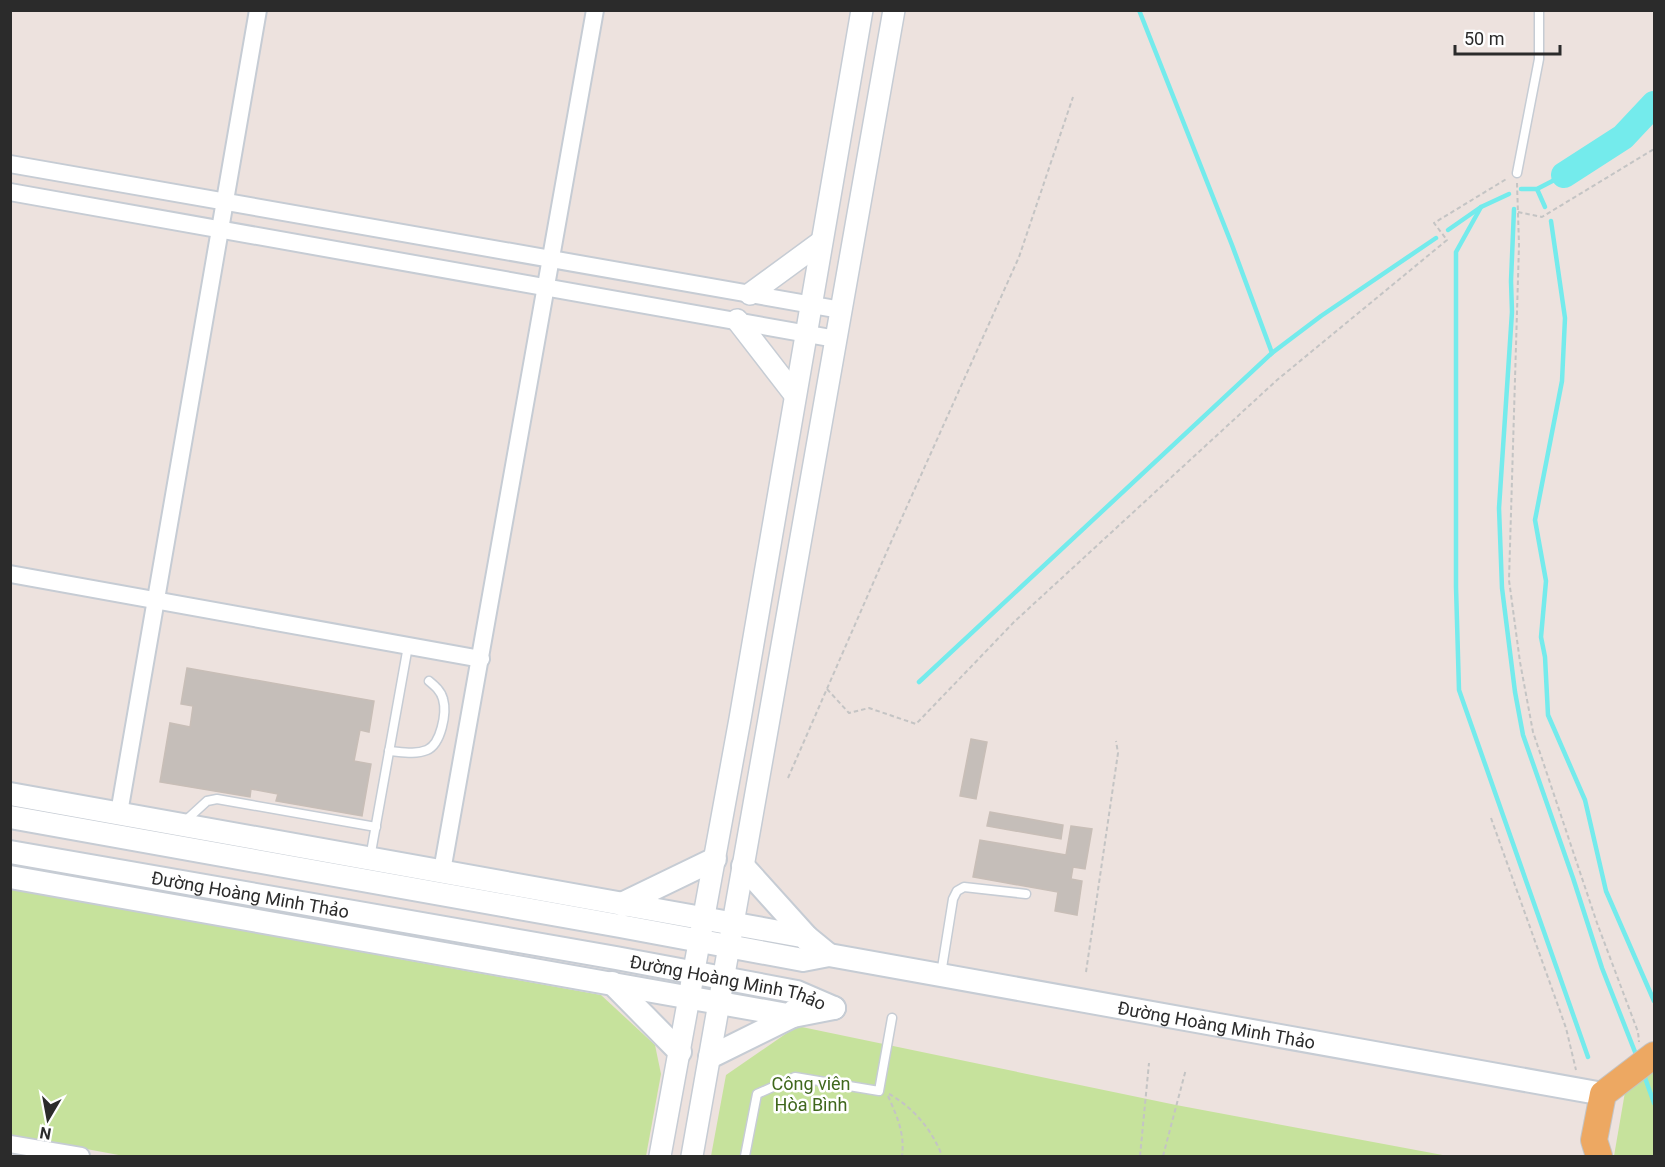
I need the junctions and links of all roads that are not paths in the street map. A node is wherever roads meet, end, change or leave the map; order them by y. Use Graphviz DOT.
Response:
graph roads {
  1 [pos="258,10"];
  2 [pos="595,10"];
  3 [pos="862,10"];
  4 [pos="894,10"];
  5 [pos="1539,10"];
  6 [pos="10,164"];
  7 [pos="1517,173"];
  8 [pos="10,192"];
  9 [pos="225,201"];
  10 [pos="220,230"];
  11 [pos="821,242"];
  12 [pos="551,259"];
  13 [pos="546,288"];
  14 [pos="750,294"];
  15 [pos="811,303"];
  16 [pos="841,309"];
  17 [pos="737,320"];
  18 [pos="806,332"];
  19 [pos="836,339"];
  20 [pos="795,395"];
  21 [pos="10,574"];
  22 [pos="156,600"];
  23 [pos="408,646"];
  24 [pos="481,659"];
  25 [pos="429,681"];
  26 [pos="389,751"];
  27 [pos="10,794"];
  28 [pos="119,813"];
  29 [pos="10,818"];
  30 [pos="182,824"];
  31 [pos="376,827"];
  32 [pos="10,852"];
  33 [pos="370,858"];
  34 [pos="715,860"];
  35 [pos="743,866"];
  36 [pos="442,871"];
  37 [pos="10,877"];
  38 [pos="1026,894"];
  39 [pos="624,903"];
  40 [pos="704,918"];
  41 [pos="734,924"];
  42 [pos="620,926"];
  43 [pos="807,937"];
  44 [pos="700,941"];
  45 [pos="729,947"];
  46 [pos="829,955"];
  47 [pos="616,958"];
  48 [pos="803,960"];
  49 [pos="694,973"];
  50 [pos="941,975"];
  51 [pos="724,978"];
  52 [pos="612,983"];
  53 [pos="797,992"];
  54 [pos="690,996"];
  55 [pos="720,1002"];
  56 [pos="793,1016"];
  57 [pos="892,1018"];
  58 [pos="680,1052"];
  59 [pos="710,1058"];
  60 [pos="1648,1059"];
  61 [pos="1592,1092"];
  62 [pos="10,1144"];
  63 [pos="1596,1148"];
  64 [pos="47,1154"];
  65 [pos="81,1156"];
  66 [pos="660,1156"];
  67 [pos="692,1156"];
  68 [pos="745,1156"];
  1 -- 9 [label="street"];
  2 -- 12 [label="street"];
  3 -- 11 [label="street"];
  4 -- 16 [label="street"];
  5 -- 7 [label="lane"];
  6 -- 9 [label="street"];
  8 -- 10 [label="street"];
  9 -- 10 [label="street"];
  9 -- 12 [label="street"];
  10 -- 13 [label="street"];
  10 -- 22 [label="street"];
  11 -- 14 [label="street"];
  11 -- 15 [label="street"];
  12 -- 13 [label="street"];
  12 -- 14 [label="street"];
  13 -- 17 [label="street"];
  13 -- 24 [label="street"];
  14 -- 15 [label="street"];
  15 -- 16 [label="street"];
  15 -- 18 [label="street"];
  16 -- 19 [label="street"];
  17 -- 18 [label="street"];
  17 -- 20 [label="street"];
  18 -- 19 [label="street"];
  18 -- 20 [label="street"];
  19 -- 35 [label="street"];
  20 -- 34 [label="street"];
  21 -- 22 [label="street"];
  22 -- 23 [label="street"];
  22 -- 28 [label="street"];
  23 -- 24 [label="street"];
  23 -- 26 [label="lane"];
  24 -- 36 [label="street"];
  25 -- 26 [label="lane"];
  26 -- 31 [label="lane"];
  27 -- 28 [label="main road, Đường Hoàng Minh Thảo"];
  28 -- 30 [label="main road, Đường Hoàng Minh Thảo"];
  29 -- 42 [label="main road, Đường Hoàng Minh Thảo"];
  30 -- 31 [label="lane"];
  30 -- 33 [label="main road, Đường Hoàng Minh Thảo"];
  31 -- 33 [label="lane"];
  32 -- 47 [label="main road, Đường Hoàng Minh Thảo"];
  33 -- 36 [label="main road, Đường Hoàng Minh Thảo"];
  34 -- 39 [label="main road"];
  34 -- 40 [label="street"];
  35 -- 41 [label="street"];
  35 -- 43 [label="main road"];
  36 -- 39 [label="main road, Đường Hoàng Minh Thảo"];
  37 -- 52 [label="main road, Đường Hoàng Minh Thảo"];
  38 -- 50 [label="lane"];
  39 -- 40 [label="main road, Đường Hoàng Minh Thảo"];
  39 -- 42 [label="main road"];
  40 -- 41 [label="main road, Đường Hoàng Minh Thảo"];
  40 -- 44 [label="street"];
  41 -- 43 [label="main road, Đường Hoàng Minh Thảo"];
  41 -- 45 [label="street"];
  42 -- 44 [label="main road, Đường Hoàng Minh Thảo"];
  43 -- 46 [label="main road, Đường Hoàng Minh Thảo"];
  43 -- 48 [label="main road"];
  44 -- 45 [label="main road, Đường Hoàng Minh Thảo"];
  44 -- 49 [label="street"];
  45 -- 48 [label="main road, Đường Hoàng Minh Thảo"];
  45 -- 51 [label="street"];
  46 -- 48 [label="main road, Đường Hoàng Minh Thảo"];
  46 -- 50 [label="main road, Đường Hoàng Minh Thảo"];
  47 -- 49 [label="main road, Đường Hoàng Minh Thảo"];
  47 -- 52 [label="main road"];
  48 -- 53 [label="main road"];
  49 -- 51 [label="main road, Đường Hoàng Minh Thảo"];
  49 -- 54 [label="street"];
  50 -- 61 [label="main road, Đường Hoàng Minh Thảo"];
  51 -- 53 [label="main road, Đường Hoàng Minh Thảo"];
  51 -- 55 [label="street"];
  52 -- 54 [label="main road, Đường Hoàng Minh Thảo"];
  52 -- 58 [label="main road"];
  53 -- 56 [label="main road"];
  53 -- 56 [label="main road, Đường Hoàng Minh Thảo"];
  54 -- 55 [label="main road, Đường Hoàng Minh Thảo"];
  54 -- 58 [label="street"];
  55 -- 56 [label="main road, Đường Hoàng Minh Thảo"];
  55 -- 59 [label="street"];
  56 -- 59 [label="main road"];
  57 -- 68 [label="lane"];
  58 -- 66 [label="street"];
  59 -- 67 [label="street"];
  60 -- 61 [label="main road"];
  61 -- 63 [label="main road"];
  62 -- 64 [label="street"];
  64 -- 65 [label="street"];
}
